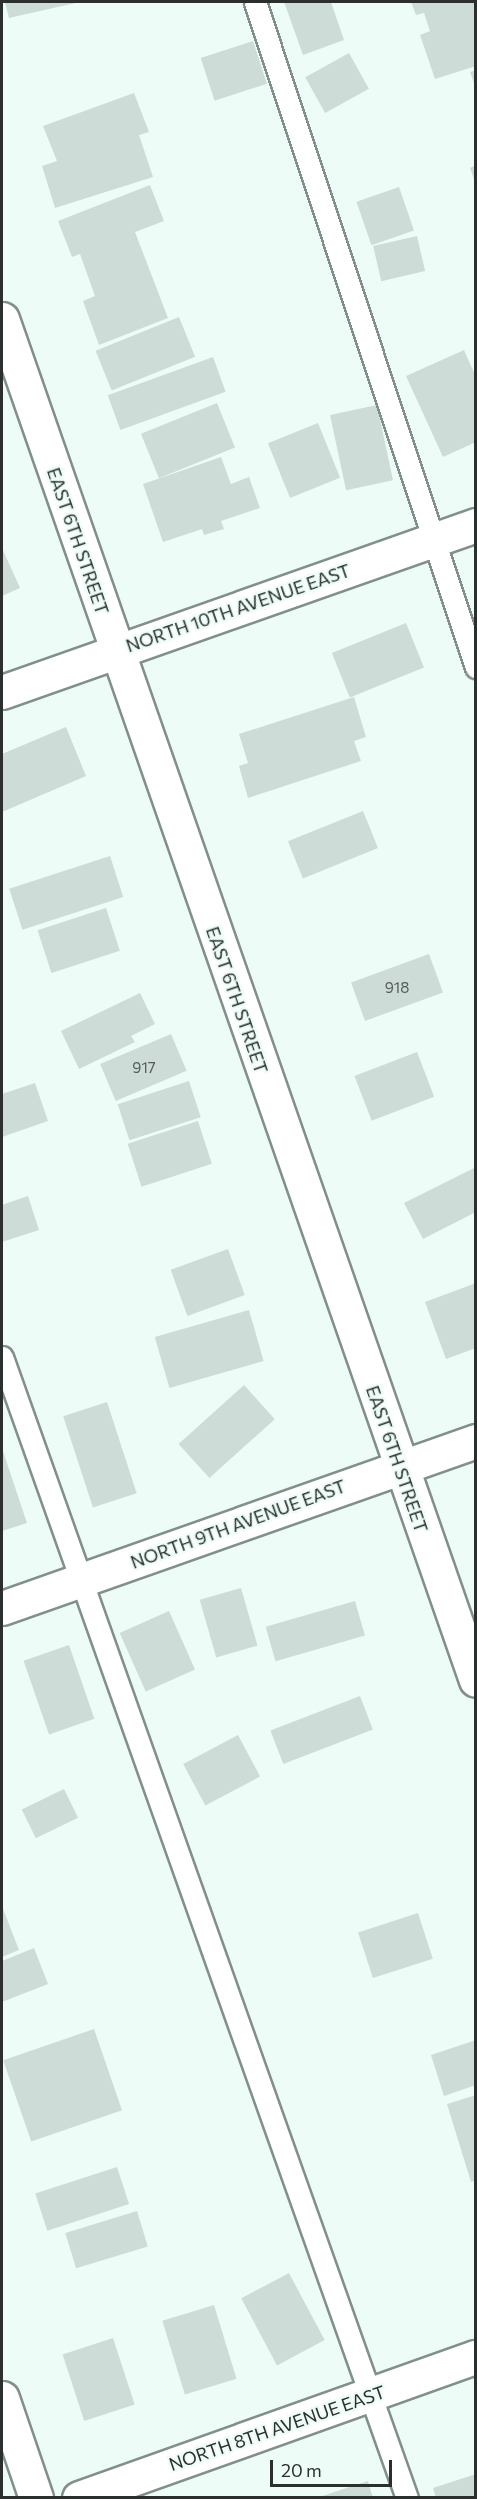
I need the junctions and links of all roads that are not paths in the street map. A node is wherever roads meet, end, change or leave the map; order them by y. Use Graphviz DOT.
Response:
graph roads {
  1 [pos="255,2"];
  2 [pos="2,319"];
  3 [pos="476,525"];
  4 [pos="430,542"];
  5 [pos="116,651"];
  6 [pos="476,667"];
  7 [pos="2,692"];
  8 [pos="2,1357"];
  9 [pos="476,1441"];
  10 [pos="399,1466"];
  11 [pos="81,1582"];
  12 [pos="2,1608"];
  13 [pos="476,1680"];
  14 [pos="476,2357"];
  15 [pos="372,2394"];
  16 [pos="2,2398"];
  17 [pos="36,2498"];
  18 [pos="79,2498"];
  19 [pos="407,2498"];
  1 -- 4 [label="lane"];
  2 -- 5 [label="street, EAST 6TH STREET"];
  3 -- 4 [label="street, NORTH 10TH AVENUE EAST"];
  4 -- 5 [label="street, NORTH 10TH AVENUE EAST"];
  4 -- 6 [label="lane"];
  5 -- 7 [label="street, NORTH 10TH AVENUE EAST"];
  5 -- 10 [label="street, EAST 6TH STREET"];
  8 -- 11 [label="lane"];
  9 -- 10 [label="street, NORTH 9TH AVENUE EAST"];
  10 -- 11 [label="street, NORTH 9TH AVENUE EAST"];
  10 -- 13 [label="street, EAST 6TH STREET"];
  11 -- 12 [label="street, NORTH 9TH AVENUE EAST"];
  11 -- 15 [label="lane"];
  14 -- 15 [label="street, NORTH 8TH AVENUE EAST"];
  15 -- 18 [label="street, NORTH 8TH AVENUE EAST"];
  15 -- 19 [label="lane"];
  16 -- 17 [label="street"];
}
